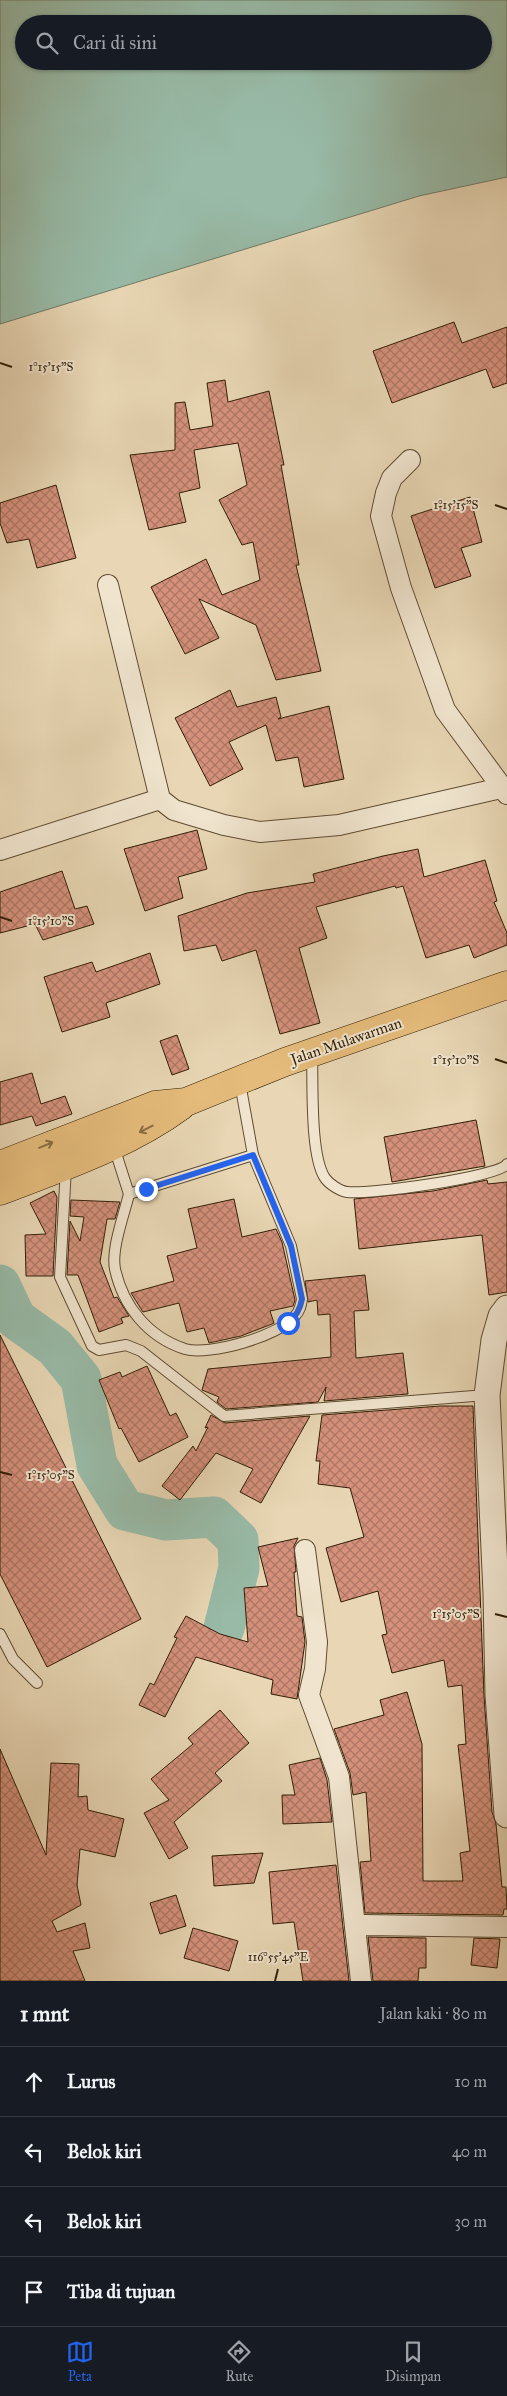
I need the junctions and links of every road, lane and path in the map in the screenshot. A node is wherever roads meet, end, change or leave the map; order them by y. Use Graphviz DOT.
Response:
graph roads {
  1 [pos="410,460"];
  2 [pos="108,585"];
  3 [pos="504,791"];
  4 [pos="160,799"];
  5 [pos="0,850"];
  6 [pos="507,984"];
  7 [pos="312,1053"];
  8 [pos="240,1082"];
  9 [pos="186,1102"];
  10 [pos="113,1145"];
  11 [pos="253,1155"];
  12 [pos="66,1164"];
  13 [pos="507,1164"];
  14 [pos="3,1177"];
  15 [pos="129,1194"];
  16 [pos="507,1308"];
  17 [pos="487,1395"];
  18 [pos="305,1550"];
  19 [pos="0,1634"];
  20 [pos="37,1683"];
  21 [pos="507,1814"];
  22 [pos="355,1927"];
  23 [pos="507,1927"];
  24 [pos="361,1981"];
  1 -- 3 [label="street"];
  2 -- 4 [label="street"];
  3 -- 4 [label="street"];
  4 -- 5 [label="street"];
  6 -- 7 [label="highway, Jalan Mulawarman"];
  7 -- 8 [label="highway, Jalan Mulawarman"];
  7 -- 13 [label="lane"];
  8 -- 9 [label="highway, Jalan Mulawarman"];
  8 -- 11 [label="lane"];
  9 -- 10 [label="highway, Jalan Mulawarman, one-way"];
  14 -- 9 [label="highway, Jalan Mulawarman, one-way"];
  10 -- 12 [label="highway, Jalan Mulawarman"];
  10 -- 15 [label="lane"];
  11 -- 15 [label="lane"];
  11 -- 15 [label="lane"];
  12 -- 14 [label="highway, Jalan Mulawarman"];
  12 -- 17 [label="lane"];
  16 -- 17 [label="street"];
  17 -- 21 [label="street"];
  18 -- 22 [label="street"];
  19 -- 20 [label="lane"];
  22 -- 23 [label="street"];
  22 -- 24 [label="street"];
}
